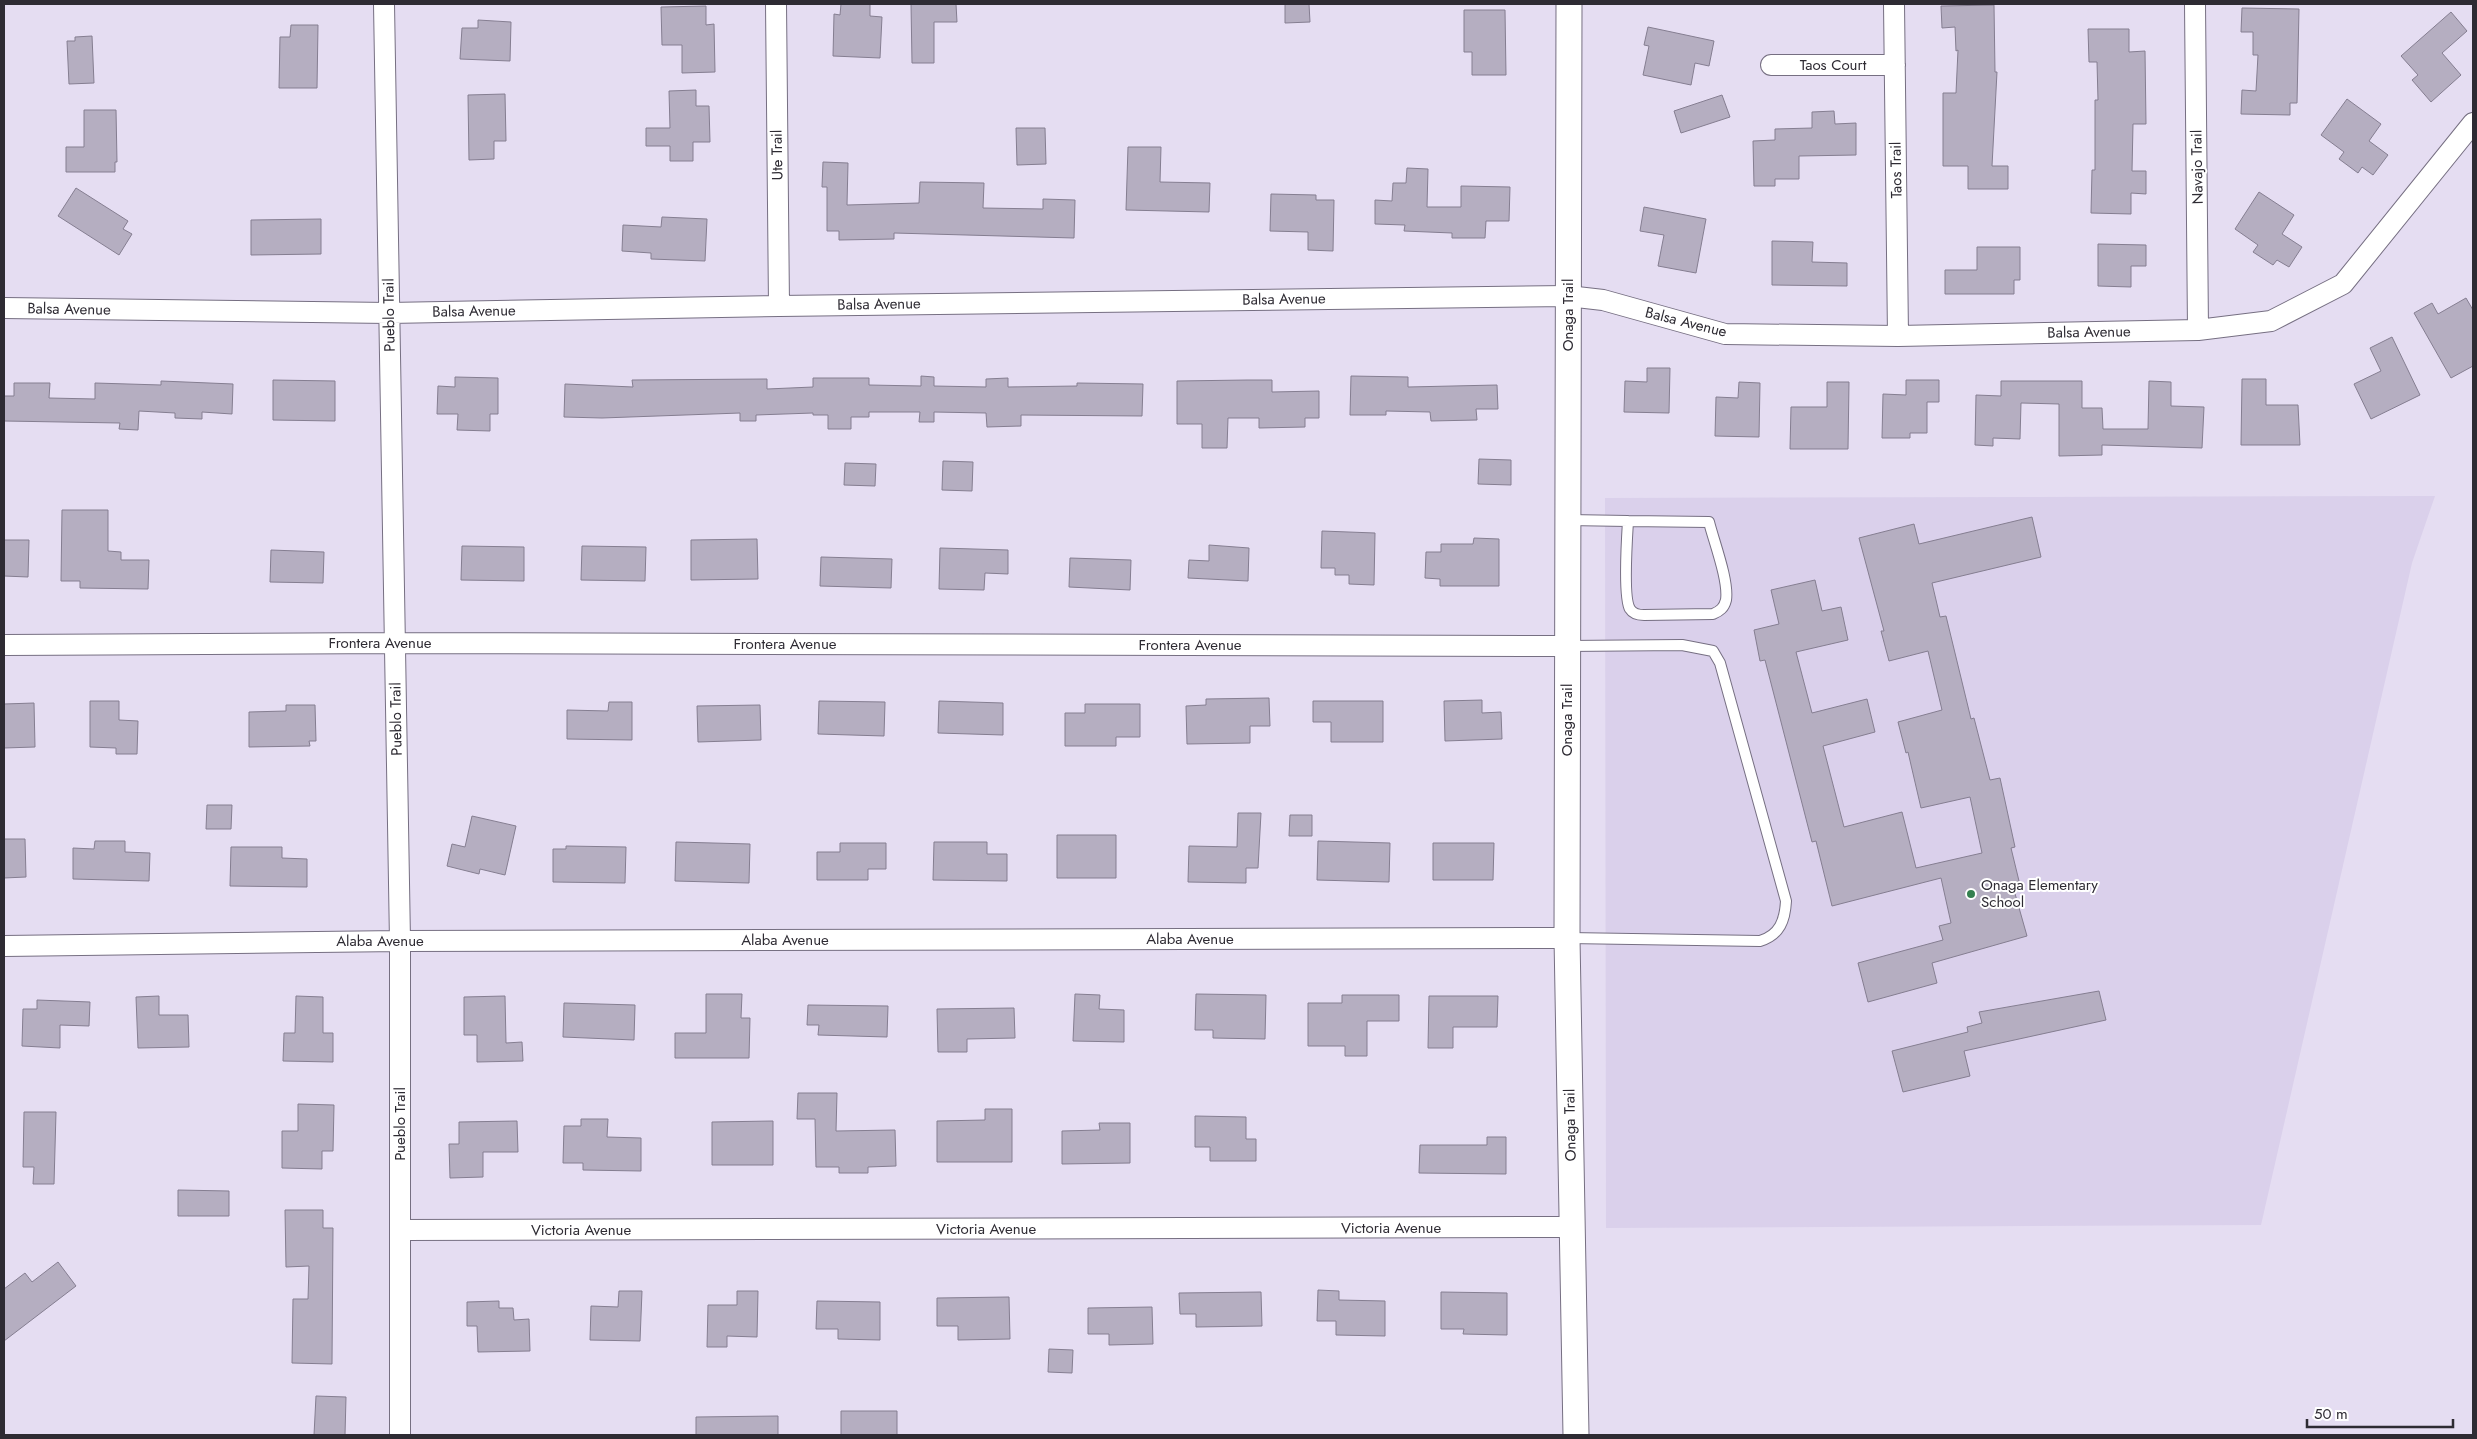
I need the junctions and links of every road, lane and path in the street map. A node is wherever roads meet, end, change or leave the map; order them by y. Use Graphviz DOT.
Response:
graph roads {
  1 [pos="384,4"];
  2 [pos="776,4"];
  3 [pos="1569,4"];
  4 [pos="1894,4"];
  5 [pos="2195,4"];
  6 [pos="1771,64"];
  7 [pos="1895,65"];
  8 [pos="2473,123"];
  9 [pos="1568,296"];
  10 [pos="779,306"];
  11 [pos="4,308"];
  12 [pos="389,313"];
  13 [pos="2198,330"];
  14 [pos="1898,336"];
  15 [pos="1567,520"];
  16 [pos="1628,521"];
  17 [pos="394,643"];
  18 [pos="4,645"];
  19 [pos="1567,646"];
  20 [pos="1567,938"];
  21 [pos="400,941"];
  22 [pos="4,946"];
  23 [pos="1571,1228"];
  24 [pos="400,1230"];
  25 [pos="400,1435"];
  26 [pos="1576,1435"];
  1 -- 12 [label="street, Pueblo Trail"];
  2 -- 10 [label="street, Ute Trail"];
  3 -- 9 [label="street, Onaga Trail"];
  4 -- 7 [label="street, Taos Trail"];
  5 -- 13 [label="street, Navajo Trail"];
  6 -- 7 [label="street, Taos Court"];
  7 -- 14 [label="street, Taos Trail"];
  8 -- 13 [label="street, Balsa Avenue"];
  9 -- 10 [label="street, Balsa Avenue"];
  9 -- 14 [label="street, Balsa Avenue"];
  9 -- 15 [label="street, Onaga Trail"];
  10 -- 12 [label="street, Balsa Avenue"];
  11 -- 12 [label="street, Balsa Avenue"];
  12 -- 17 [label="street, Pueblo Trail"];
  13 -- 14 [label="street, Balsa Avenue"];
  15 -- 16 [label="lane"];
  15 -- 19 [label="street, Onaga Trail"];
  16 -- 16 [label="lane"];
  17 -- 18 [label="street, Frontera Avenue"];
  17 -- 19 [label="street, Frontera Avenue"];
  17 -- 21 [label="street, Pueblo Trail"];
  19 -- 20 [label="street, Onaga Trail"];
  19 -- 20 [label="lane"];
  20 -- 21 [label="street, Alaba Avenue"];
  20 -- 23 [label="street, Onaga Trail"];
  21 -- 22 [label="street, Alaba Avenue"];
  21 -- 24 [label="street, Pueblo Trail"];
  23 -- 24 [label="street, Victoria Avenue"];
  23 -- 26 [label="street, Onaga Trail"];
  24 -- 25 [label="street, Pueblo Trail"];
}
